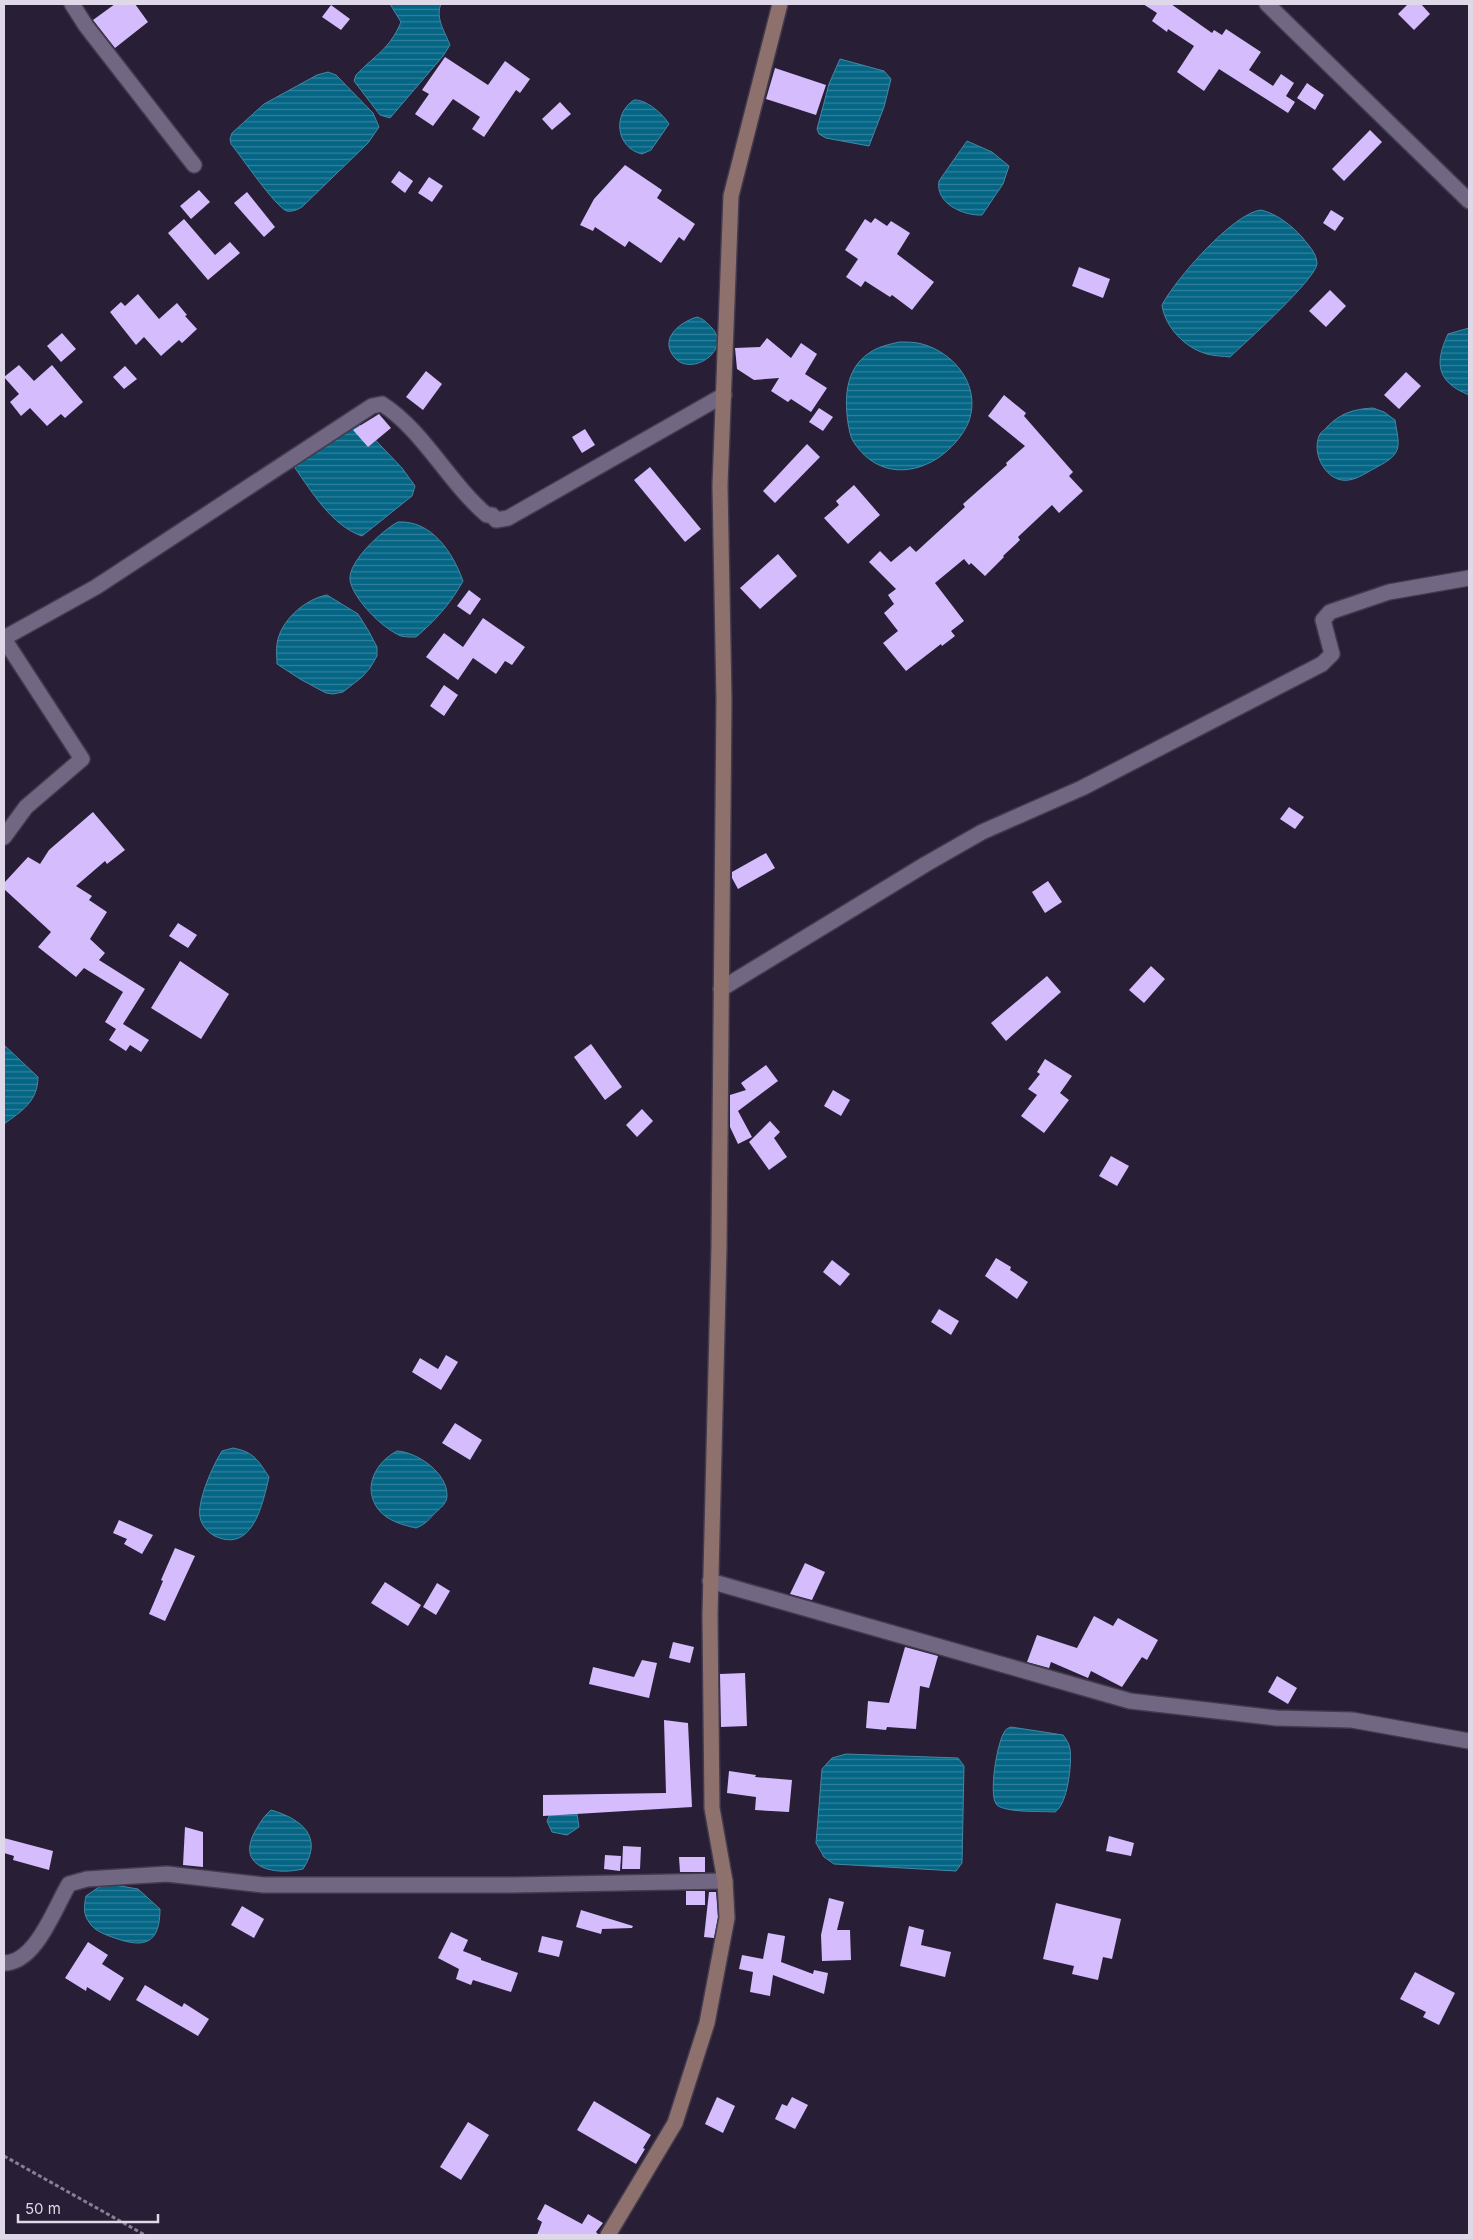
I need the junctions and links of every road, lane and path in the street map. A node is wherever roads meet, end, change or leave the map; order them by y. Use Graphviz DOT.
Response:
graph roads {
  1 [pos="72,4"];
  2 [pos="780,4"];
  3 [pos="1267,4"];
  4 [pos="194,165"];
  5 [pos="1469,201"];
  6 [pos="724,395"];
  7 [pos="1469,578"];
  8 [pos="4,639"];
  9 [pos="4,837"];
  10 [pos="721,989"];
  11 [pos="710,1581"];
  12 [pos="1469,1741"];
  13 [pos="726,1881"];
  14 [pos="4,1965"];
  15 [pos="4,2156"];
  16 [pos="145,2235"];
  17 [pos="608,2235"];
  1 -- 4 [label="street"];
  2 -- 6 [label="street"];
  3 -- 5 [label="street"];
  6 -- 8 [label="street"];
  6 -- 10 [label="street"];
  7 -- 10 [label="street"];
  8 -- 9 [label="street"];
  10 -- 11 [label="street"];
  11 -- 12 [label="street"];
  11 -- 13 [label="street"];
  13 -- 14 [label="street"];
  13 -- 17 [label="street"];
  15 -- 16 [label="path"];
}
